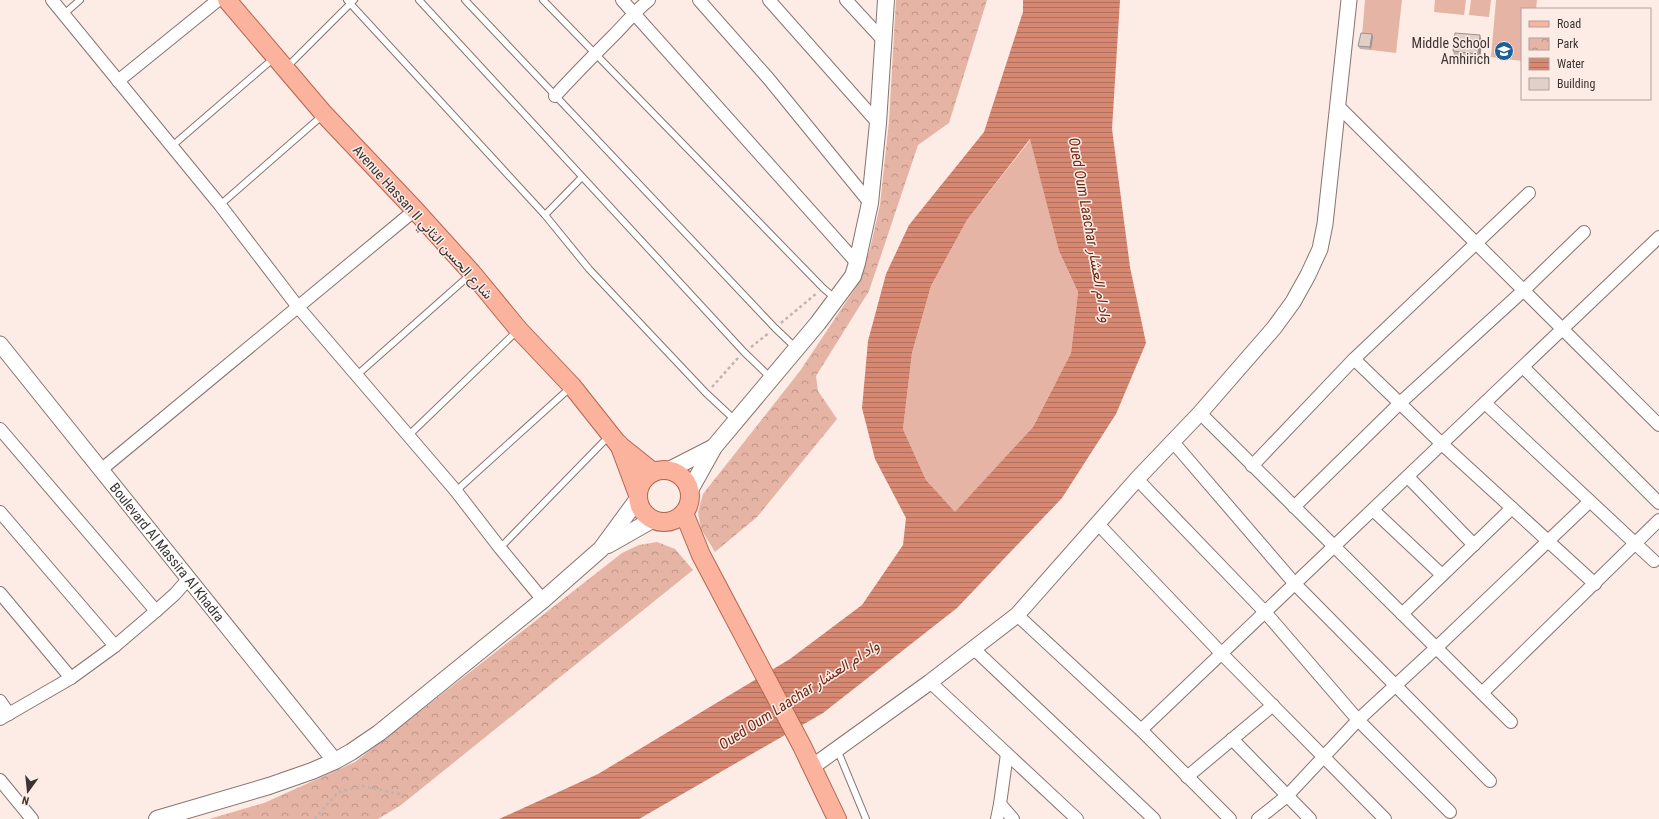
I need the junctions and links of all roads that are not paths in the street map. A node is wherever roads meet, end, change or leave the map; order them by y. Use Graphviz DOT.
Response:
graph roads {
  1 [pos="52,0"];
  2 [pos="80,0"];
  3 [pos="218,0"];
  4 [pos="227,0"];
  5 [pos="419,0"];
  6 [pos="465,0"];
  7 [pos="543,0"];
  8 [pos="622,0"];
  9 [pos="649,0"];
  10 [pos="698,0"];
  11 [pos="769,0"];
  12 [pos="846,0"];
  13 [pos="886,0"];
  14 [pos="1349,0"];
  15 [pos="351,1"];
  16 [pos="633,12"];
  17 [pos="64,14"];
  18 [pos="884,40"];
  19 [pos="595,52"];
  20 [pos="280,64"];
  21 [pos="118,81"];
  22 [pos="555,96"];
  23 [pos="1337,105"];
  24 [pos="324,114"];
  25 [pos="878,123"];
  26 [pos="172,146"];
  27 [pos="582,177"];
  28 [pos="1529,193"];
  29 [pos="870,203"];
  30 [pos="220,205"];
  31 [pos="415,210"];
  32 [pos="545,215"];
  33 [pos="1584,232"];
  34 [pos="1659,237"];
  35 [pos="1475,242"];
  36 [pos="857,263"];
  37 [pos="472,273"];
  38 [pos="1524,290"];
  39 [pos="837,299"];
  40 [pos="298,307"];
  41 [pos="1562,329"];
  42 [pos="519,330"];
  43 [pos="0,344"];
  44 [pos="797,349"];
  45 [pos="1354,359"];
  46 [pos="1523,367"];
  47 [pos="357,375"];
  48 [pos="772,380"];
  49 [pos="572,386"];
  50 [pos="1485,403"];
  51 [pos="1400,404"];
  52 [pos="1200,413"];
  53 [pos="737,422"];
  54 [pos="1659,425"];
  55 [pos="0,429"];
  56 [pos="408,436"];
  57 [pos="614,439"];
  58 [pos="1173,442"];
  59 [pos="1442,444"];
  60 [pos="714,447"];
  61 [pos="1252,466"];
  62 [pos="102,469"];
  63 [pos="661,471"];
  64 [pos="1408,476"];
  65 [pos="1137,479"];
  66 [pos="690,490"];
  67 [pos="456,491"];
  68 [pos="637,496"];
  69 [pos="1589,502"];
  70 [pos="1659,503"];
  71 [pos="1294,507"];
  72 [pos="1512,508"];
  73 [pos="1373,510"];
  74 [pos="0,512"];
  75 [pos="684,513"];
  76 [pos="1659,520"];
  77 [pos="658,521"];
  78 [pos="1098,524"];
  79 [pos="1549,541"];
  80 [pos="1474,545"];
  81 [pos="1635,545"];
  82 [pos="1334,547"];
  83 [pos="500,548"];
  84 [pos="601,549"];
  85 [pos="701,555"];
  86 [pos="1654,562"];
  87 [pos="1442,575"];
  88 [pos="190,578"];
  89 [pos="1295,584"];
  90 [pos="1595,584"];
  91 [pos="0,593"];
  92 [pos="543,600"];
  93 [pos="156,611"];
  94 [pos="1265,612"];
  95 [pos="1402,614"];
  96 [pos="1017,615"];
  97 [pos="115,646"];
  98 [pos="1436,648"];
  99 [pos="974,649"];
  100 [pos="1222,654"];
  101 [pos="71,678"];
  102 [pos="930,682"];
  103 [pos="1396,686"];
  104 [pos="1482,693"];
  105 [pos="0,700"];
  106 [pos="1273,705"];
  107 [pos="5,716"];
  108 [pos="1358,720"];
  109 [pos="1511,722"];
  110 [pos="1141,730"];
  111 [pos="1232,739"];
  112 [pos="837,749"];
  113 [pos="1007,754"];
  114 [pos="1324,758"];
  115 [pos="335,761"];
  116 [pos="812,767"];
  117 [pos="1187,777"];
  118 [pos="0,780"];
  119 [pos="1490,781"];
  120 [pos="1286,796"];
  121 [pos="1000,804"];
  122 [pos="1450,812"];
  123 [pos="32,819"];
  124 [pos="157,819"];
  125 [pos="837,819"];
  126 [pos="866,819"];
  127 [pos="997,819"];
  128 [pos="1013,819"];
  129 [pos="1077,819"];
  130 [pos="1154,819"];
  131 [pos="1230,819"];
  132 [pos="1258,819"];
  133 [pos="1310,819"];
  134 [pos="1385,819"];
  1 -- 17 [label="street"];
  2 -- 17 [label="lane"];
  3 -- 21 [label="street"];
  4 -- 20 [label="main road, Avenue Hassan II شارع الحسن الثاني"];
  5 -- 27 [label="lane"];
  6 -- 22 [label="lane"];
  7 -- 19 [label="lane"];
  8 -- 16 [label="street"];
  9 -- 16 [label="street"];
  10 -- 29 [label="street"];
  11 -- 25 [label="street"];
  12 -- 18 [label="street"];
  13 -- 18 [label="main road"];
  14 -- 23 [label="street"];
  15 -- 20 [label="lane"];
  15 -- 32 [label="lane"];
  16 -- 19 [label="street"];
  16 -- 36 [label="street"];
  17 -- 21 [label="street"];
  18 -- 25 [label="main road"];
  19 -- 22 [label="street"];
  19 -- 39 [label="lane"];
  20 -- 24 [label="main road, Avenue Hassan II شارع الحسن الثاني"];
  20 -- 26 [label="lane"];
  21 -- 26 [label="street"];
  22 -- 44 [label="lane"];
  23 -- 35 [label="street"];
  23 -- 52 [label="street"];
  24 -- 30 [label="lane"];
  24 -- 31 [label="main road, Avenue Hassan II شارع الحسن الثاني"];
  25 -- 29 [label="main road"];
  26 -- 30 [label="street"];
  27 -- 32 [label="lane"];
  27 -- 48 [label="lane"];
  28 -- 35 [label="street"];
  29 -- 36 [label="main road"];
  30 -- 40 [label="street"];
  31 -- 37 [label="main road, Avenue Hassan II شارع الحسن الثاني"];
  31 -- 40 [label="street"];
  32 -- 53 [label="lane"];
  33 -- 38 [label="street"];
  34 -- 41 [label="street"];
  35 -- 38 [label="street"];
  35 -- 45 [label="street"];
  36 -- 39 [label="main road"];
  37 -- 42 [label="main road, Avenue Hassan II شارع الحسن الثاني"];
  37 -- 47 [label="lane"];
  38 -- 41 [label="street"];
  38 -- 51 [label="street"];
  39 -- 44 [label="main road"];
  40 -- 47 [label="street"];
  40 -- 62 [label="street"];
  41 -- 46 [label="street"];
  41 -- 54 [label="street"];
  42 -- 49 [label="main road, Avenue Hassan II شارع الحسن الثاني"];
  42 -- 56 [label="lane"];
  43 -- 62 [label="street, Boulevard Al Massira Al Khadra"];
  44 -- 48 [label="main road"];
  45 -- 51 [label="street"];
  45 -- 61 [label="street"];
  46 -- 50 [label="street"];
  46 -- 70 [label="street"];
  47 -- 56 [label="street"];
  48 -- 53 [label="main road"];
  49 -- 57 [label="main road, Avenue Hassan II شارع الحسن الثاني"];
  49 -- 67 [label="lane"];
  50 -- 59 [label="street"];
  50 -- 69 [label="street"];
  51 -- 59 [label="street"];
  51 -- 71 [label="street"];
  52 -- 58 [label="street"];
  52 -- 61 [label="street"];
  53 -- 60 [label="main road"];
  55 -- 93 [label="street"];
  56 -- 67 [label="street"];
  57 -- 63 [label="main road, Avenue Hassan II شارع الحسن الثاني"];
  57 -- 68 [label="main road, Avenue Hassan II شارع الحسن الثاني"];
  57 -- 83 [label="lane"];
  58 -- 65 [label="street"];
  58 -- 89 [label="street"];
  59 -- 64 [label="street"];
  59 -- 72 [label="street"];
  60 -- 63 [label="main road"];
  60 -- 66 [label="main road"];
  61 -- 71 [label="street"];
  62 -- 88 [label="street, Boulevard Al Massira Al Khadra"];
  63 -- 66 [label="main road, Avenue Hassan II شارع الحسن الثاني"];
  63 -- 68 [label="main road"];
  64 -- 73 [label="street"];
  64 -- 80 [label="street"];
  65 -- 78 [label="street"];
  65 -- 94 [label="street"];
  66 -- 75 [label="main road"];
  67 -- 83 [label="street"];
  68 -- 77 [label="main road, Avenue Hassan II شارع الحسن الثاني"];
  68 -- 84 [label="main road"];
  69 -- 79 [label="street"];
  69 -- 81 [label="street"];
  71 -- 82 [label="street"];
  72 -- 79 [label="street"];
  72 -- 80 [label="street"];
  73 -- 82 [label="street"];
  73 -- 87 [label="street"];
  74 -- 97 [label="street"];
  75 -- 77 [label="main road"];
  75 -- 85 [label="main road, Avenue Hassan II شارع الحسن الثاني"];
  76 -- 81 [label="street"];
  77 -- 84 [label="main road"];
  77 -- 85 [label="main road, Avenue Hassan II شارع الحسن الثاني"];
  78 -- 96 [label="street"];
  78 -- 100 [label="street"];
  79 -- 90 [label="street"];
  79 -- 98 [label="street"];
  80 -- 87 [label="street"];
  81 -- 86 [label="street"];
  81 -- 90 [label="street"];
  82 -- 89 [label="street"];
  82 -- 95 [label="street"];
  83 -- 92 [label="street"];
  84 -- 92 [label="main road"];
  85 -- 116 [label="main road, Avenue Hassan II شارع الحسن الثاني"];
  87 -- 95 [label="street"];
  88 -- 93 [label="street"];
  88 -- 115 [label="street, Boulevard Al Massira Al Khadra"];
  89 -- 94 [label="street"];
  89 -- 103 [label="street"];
  90 -- 104 [label="street"];
  91 -- 101 [label="street"];
  92 -- 115 [label="main road"];
  93 -- 97 [label="street"];
  94 -- 100 [label="street"];
  94 -- 108 [label="street"];
  95 -- 98 [label="street"];
  96 -- 99 [label="street"];
  96 -- 110 [label="street"];
  97 -- 101 [label="street"];
  98 -- 103 [label="street"];
  98 -- 104 [label="street"];
  99 -- 102 [label="street"];
  99 -- 130 [label="street"];
  100 -- 106 [label="street"];
  100 -- 110 [label="street"];
  101 -- 107 [label="street"];
  102 -- 112 [label="street"];
  102 -- 113 [label="street"];
  103 -- 108 [label="street"];
  103 -- 119 [label="street"];
  104 -- 109 [label="street"];
  105 -- 107 [label="street"];
  106 -- 111 [label="street"];
  106 -- 114 [label="street"];
  108 -- 114 [label="street"];
  108 -- 122 [label="street"];
  110 -- 117 [label="street"];
  111 -- 117 [label="street"];
  111 -- 120 [label="street"];
  112 -- 116 [label="street"];
  112 -- 126 [label="lane"];
  113 -- 121 [label="street"];
  113 -- 129 [label="street"];
  114 -- 120 [label="street"];
  114 -- 134 [label="street"];
  115 -- 124 [label="main road"];
  116 -- 125 [label="main road, Avenue Hassan II شارع الحسن الثاني"];
  117 -- 131 [label="street"];
  118 -- 123 [label="street"];
  120 -- 132 [label="street"];
  120 -- 133 [label="street"];
  121 -- 127 [label="street"];
  121 -- 128 [label="street"];
}
